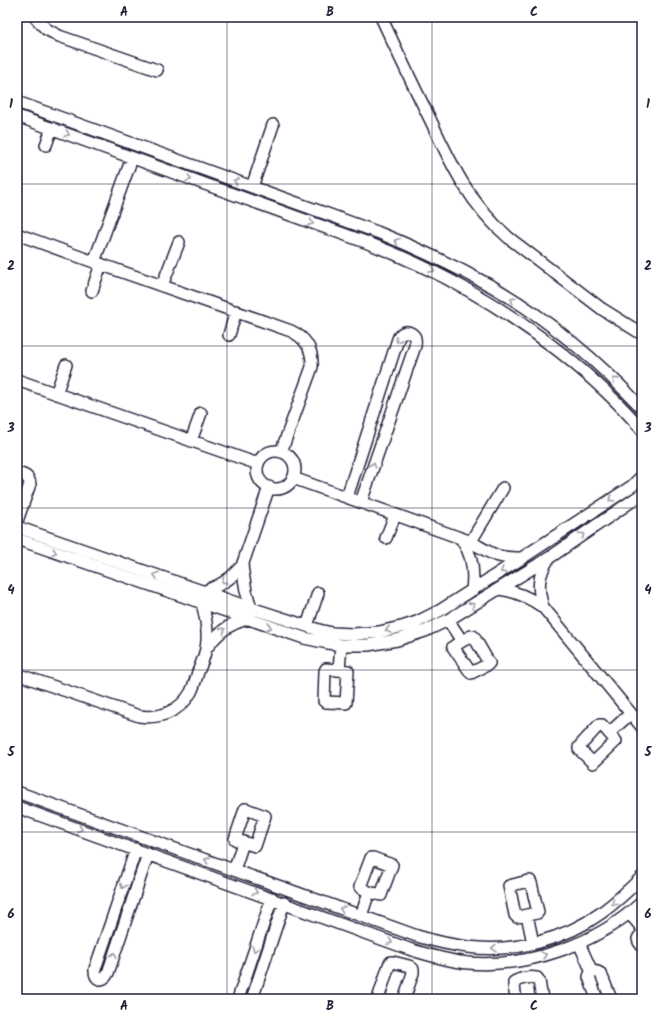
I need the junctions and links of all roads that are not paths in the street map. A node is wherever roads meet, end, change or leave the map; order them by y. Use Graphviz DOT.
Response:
graph roads {
  1 [pos="35,17"];
  2 [pos="381,17"];
  3 [pos="157,70"];
  4 [pos="17,102"];
  5 [pos="17,116"];
  6 [pos="273,125"];
  7 [pos="52,128"];
  8 [pos="46,145"];
  9 [pos="132,158"];
  10 [pos="252,187"];
  11 [pos="280,197"];
  12 [pos="275,210"];
  13 [pos="17,234"];
  14 [pos="179,242"];
  15 [pos="98,263"];
  16 [pos="162,286"];
  17 [pos="92,290"];
  18 [pos="236,311"];
  19 [pos="642,334"];
  20 [pos="229,335"];
  21 [pos="66,365"];
  22 [pos="17,380"];
  23 [pos="56,394"];
  24 [pos="642,408"];
  25 [pos="201,413"];
  26 [pos="642,430"];
  27 [pos="192,441"];
  28 [pos="281,452"];
  29 [pos="258,464"];
  30 [pos="17,473"];
  31 [pos="642,476"];
  32 [pos="293,478"];
  33 [pos="632,486"];
  34 [pos="269,487"];
  35 [pos="503,488"];
  36 [pos="640,495"];
  37 [pos="347,497"];
  38 [pos="361,502"];
  39 [pos="395,515"];
  40 [pos="17,521"];
  41 [pos="17,527"];
  42 [pos="386,538"];
  43 [pos="17,539"];
  44 [pos="469,545"];
  45 [pos="522,558"];
  46 [pos="549,558"];
  47 [pos="242,566"];
  48 [pos="171,580"];
  49 [pos="499,588"];
  50 [pos="472,590"];
  51 [pos="167,591"];
  52 [pos="203,592"];
  53 [pos="318,593"];
  54 [pos="202,603"];
  55 [pos="543,607"];
  56 [pos="251,608"];
  57 [pos="247,619"];
  58 [pos="448,620"];
  59 [pos="307,626"];
  60 [pos="462,641"];
  61 [pos="341,645"];
  62 [pos="206,649"];
  63 [pos="339,670"];
  64 [pos="17,674"];
  65 [pos="630,714"];
  66 [pos="642,727"];
  67 [pos="610,733"];
  68 [pos="17,792"];
  69 [pos="17,806"];
  70 [pos="62,807"];
  71 [pos="57,821"];
  72 [pos="243,842"];
  73 [pos="136,849"];
  74 [pos="148,854"];
  75 [pos="234,870"];
  76 [pos="642,877"];
  77 [pos="369,892"];
  78 [pos="272,898"];
  79 [pos="642,902"];
  80 [pos="284,903"];
  81 [pos="629,913"];
  82 [pos="527,915"];
  83 [pos="361,916"];
  84 [pos="582,925"];
  85 [pos="109,927"];
  86 [pos="642,928"];
  87 [pos="122,931"];
  88 [pos="642,934"];
  89 [pos="589,938"];
  90 [pos="533,943"];
  91 [pos="579,943"];
  92 [pos="642,946"];
  93 [pos="409,949"];
  94 [pos="524,960"];
  95 [pos="404,965"];
  96 [pos="247,972"];
  97 [pos="592,972"];
  98 [pos="259,976"];
  99 [pos="526,978"];
  100 [pos="238,999"];
  101 [pos="252,999"];
  102 [pos="381,999"];
  103 [pos="404,999"];
  104 [pos="516,999"];
  105 [pos="542,999"];
  106 [pos="597,999"];
  107 [pos="611,999"];
  1 -- 3 [label="street"];
  2 -- 19 [label="street"];
  10 -- 4 [label="street, one-way"];
  5 -- 7 [label="street"];
  6 -- 10 [label="street"];
  7 -- 8 [label="street"];
  7 -- 9 [label="street, one-way"];
  9 -- 12 [label="street, one-way"];
  9 -- 15 [label="street"];
  10 -- 11 [label="street"];
  11 -- 12 [label="street"];
  24 -- 11 [label="street, one-way"];
  12 -- 26 [label="street, one-way"];
  13 -- 15 [label="street"];
  14 -- 16 [label="street"];
  15 -- 16 [label="street"];
  15 -- 17 [label="street"];
  16 -- 18 [label="street"];
  18 -- 20 [label="street"];
  18 -- 28 [label="street"];
  21 -- 23 [label="street"];
  22 -- 23 [label="street"];
  23 -- 27 [label="street"];
  25 -- 27 [label="street"];
  27 -- 29 [label="street"];
  28 -- 29 [label="street"];
  28 -- 32 [label="street"];
  29 -- 34 [label="street"];
  30 -- 40 [label="street"];
  31 -- 33 [label="street"];
  32 -- 34 [label="street"];
  32 -- 37 [label="street"];
  33 -- 36 [label="street"];
  33 -- 45 [label="street, one-way"];
  34 -- 47 [label="street"];
  35 -- 44 [label="street"];
  46 -- 36 [label="street, one-way"];
  37 -- 38 [label="street"];
  38 -- 37 [label="street, one-way"];
  38 -- 39 [label="street"];
  39 -- 42 [label="street"];
  39 -- 44 [label="street"];
  48 -- 41 [label="street, one-way"];
  43 -- 51 [label="street, one-way"];
  44 -- 45 [label="street"];
  44 -- 50 [label="street"];
  45 -- 50 [label="street, one-way"];
  46 -- 49 [label="street"];
  46 -- 55 [label="street"];
  47 -- 52 [label="street, one-way"];
  47 -- 56 [label="street"];
  48 -- 51 [label="street"];
  48 -- 52 [label="street"];
  49 -- 55 [label="street"];
  58 -- 49 [label="street, one-way"];
  50 -- 59 [label="street, one-way"];
  51 -- 54 [label="street"];
  52 -- 56 [label="street"];
  53 -- 59 [label="street"];
  54 -- 57 [label="street"];
  54 -- 62 [label="street"];
  55 -- 65 [label="street"];
  56 -- 59 [label="street"];
  57 -- 61 [label="street, one-way"];
  62 -- 57 [label="street, one-way"];
  58 -- 60 [label="street"];
  58 -- 61 [label="street"];
  61 -- 63 [label="street"];
  62 -- 64 [label="street"];
  65 -- 66 [label="street"];
  65 -- 67 [label="street"];
  68 -- 70 [label="street"];
  69 -- 71 [label="street"];
  70 -- 71 [label="street"];
  75 -- 70 [label="street, one-way"];
  71 -- 73 [label="street, one-way"];
  72 -- 75 [label="street"];
  73 -- 74 [label="street"];
  73 -- 85 [label="street, one-way"];
  74 -- 78 [label="street, one-way"];
  74 -- 87 [label="street"];
  83 -- 75 [label="street, one-way"];
  76 -- 84 [label="street, one-way"];
  77 -- 83 [label="street"];
  78 -- 80 [label="street"];
  78 -- 96 [label="street, one-way"];
  79 -- 81 [label="street"];
  80 -- 93 [label="street, one-way"];
  80 -- 98 [label="street"];
  81 -- 86 [label="street"];
  81 -- 89 [label="street"];
  82 -- 90 [label="street"];
  90 -- 83 [label="street, one-way"];
  84 -- 89 [label="street"];
  84 -- 90 [label="street"];
  85 -- 87 [label="street"];
  85 -- 87 [label="street, one-way"];
  88 -- 92 [label="street"];
  89 -- 91 [label="street"];
  94 -- 91 [label="street, one-way"];
  91 -- 97 [label="street"];
  93 -- 94 [label="street"];
  93 -- 95 [label="street"];
  94 -- 99 [label="street"];
  95 -- 102 [label="street"];
  95 -- 103 [label="street"];
  96 -- 98 [label="street"];
  96 -- 100 [label="street"];
  97 -- 106 [label="street"];
  97 -- 107 [label="street"];
  98 -- 101 [label="street"];
  99 -- 104 [label="street"];
  99 -- 105 [label="street"];
}
